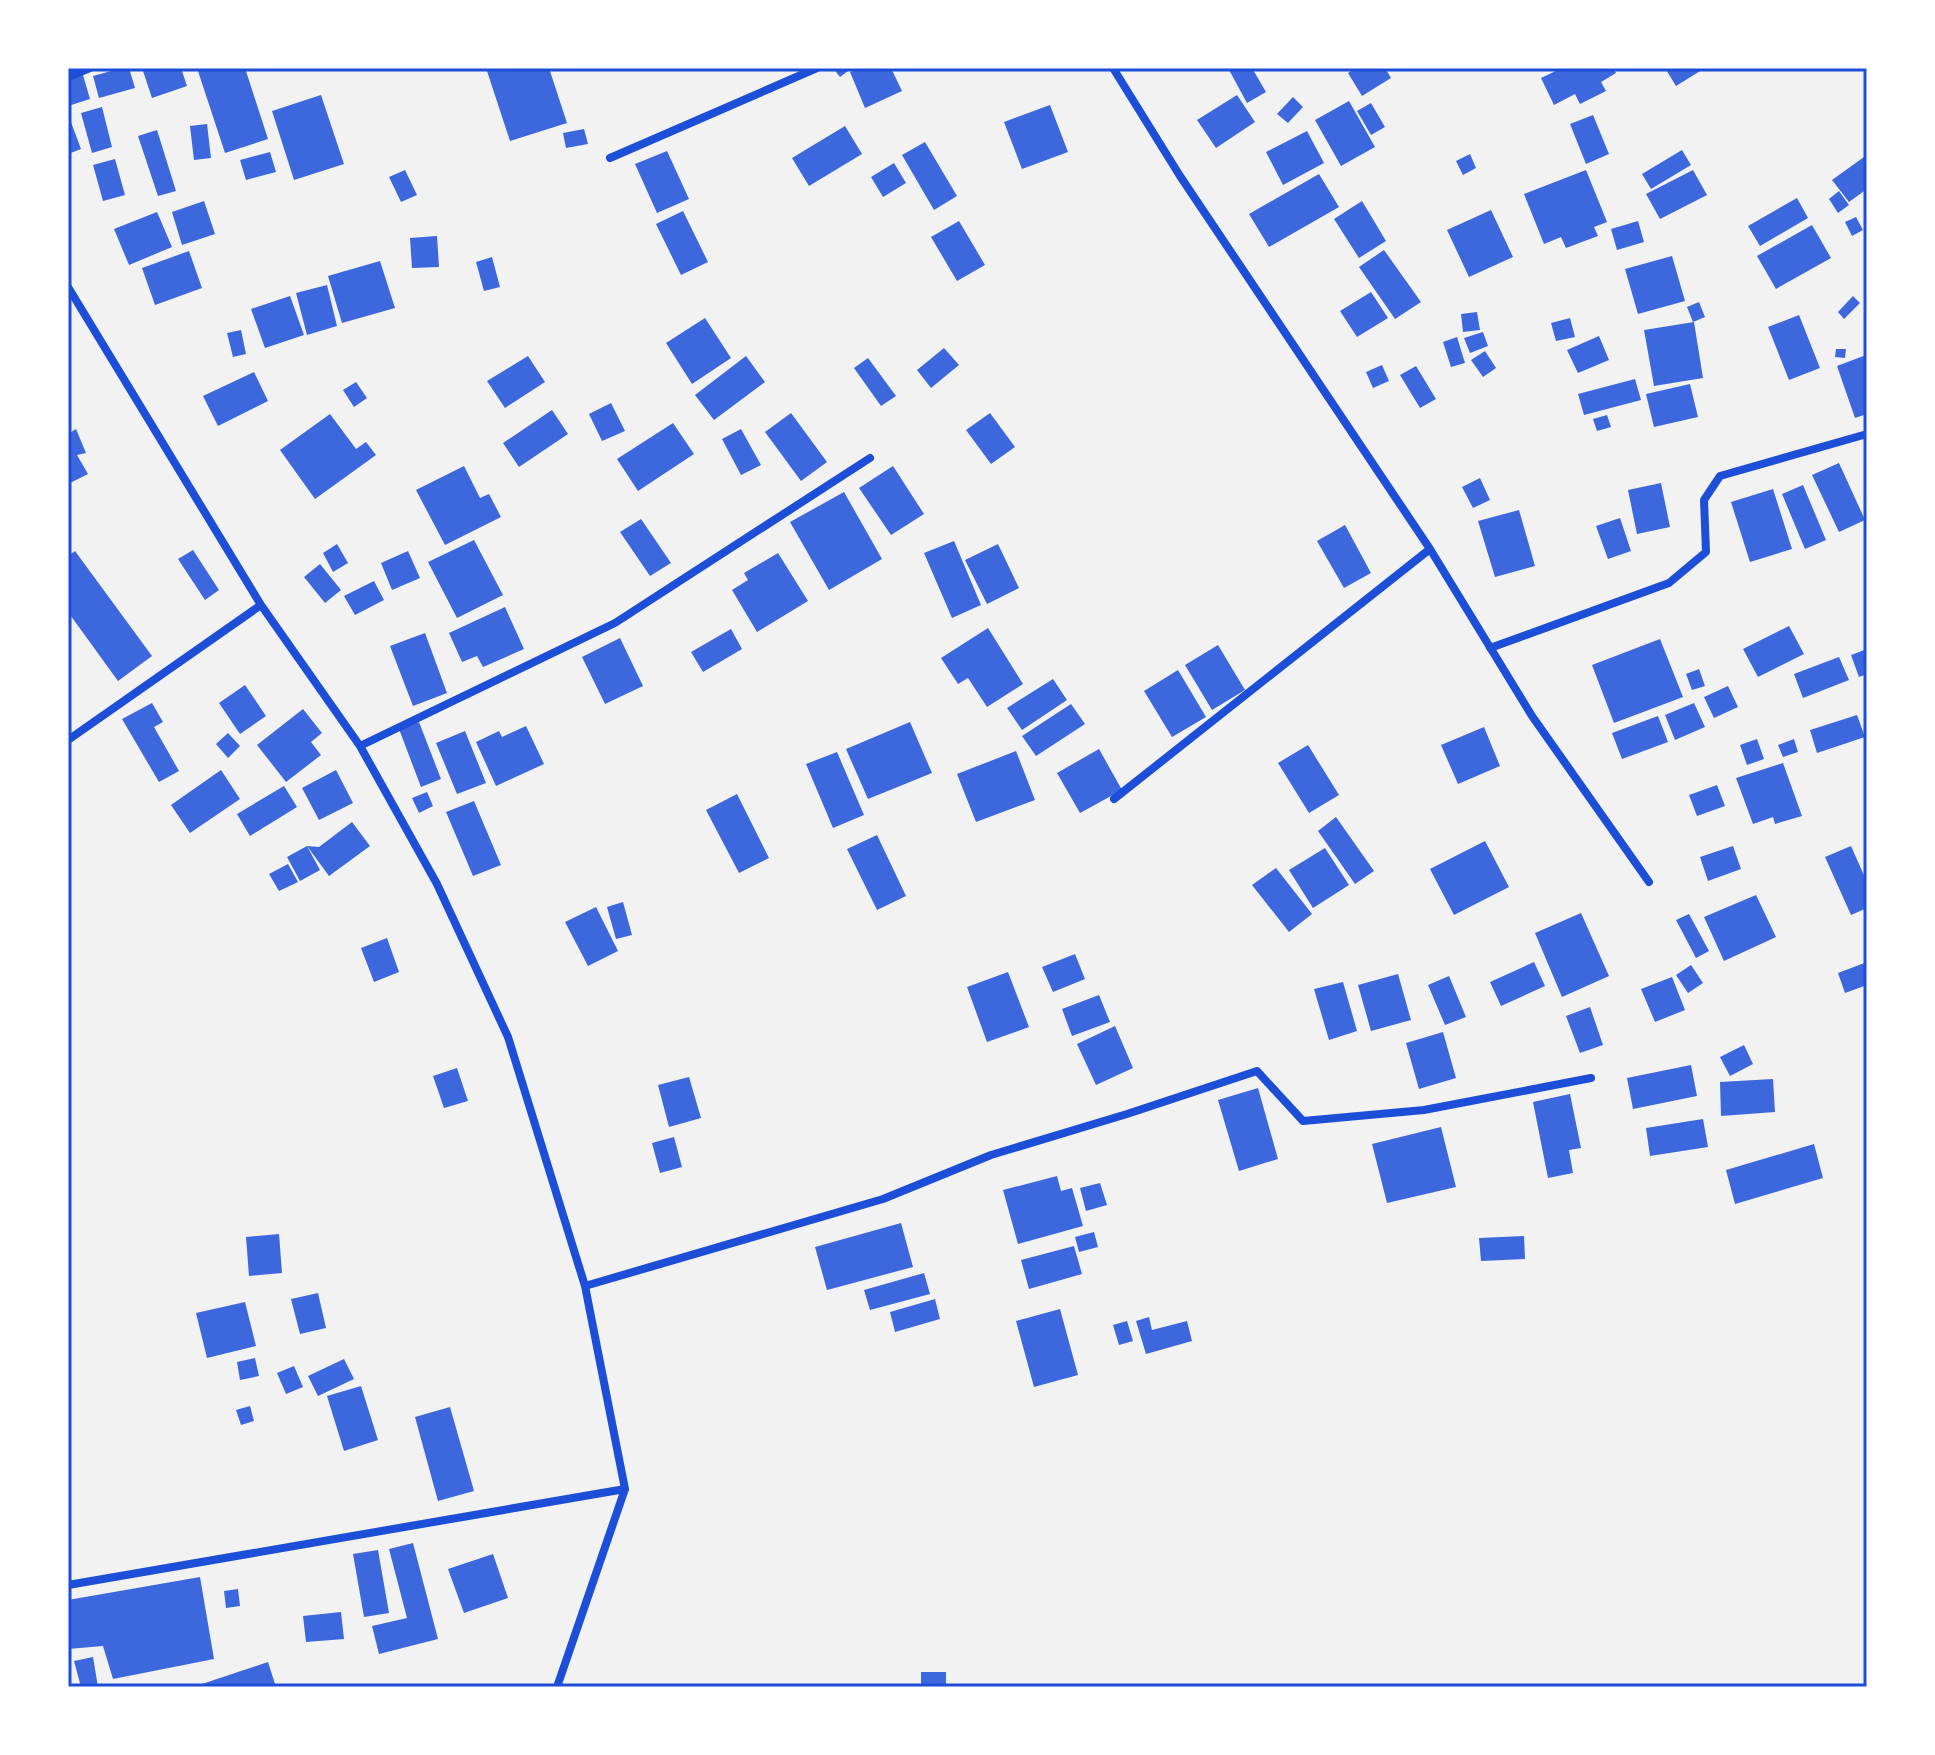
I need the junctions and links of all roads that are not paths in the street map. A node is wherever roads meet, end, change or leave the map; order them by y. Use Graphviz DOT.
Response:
graph roads {
  1 [pos="90,68"];
  2 [pos="817,68"];
  3 [pos="1113,68"];
  4 [pos="68,77"];
  5 [pos="610,158"];
  6 [pos="68,287"];
  7 [pos="1867,434"];
  8 [pos="870,458"];
  9 [pos="1430,549"];
  10 [pos="261,605"];
  11 [pos="1490,648"];
  12 [pos="68,740"];
  13 [pos="360,746"];
  14 [pos="1114,799"];
  15 [pos="1649,882"];
  16 [pos="1591,1078"];
  17 [pos="585,1286"];
  18 [pos="625,1489"];
  19 [pos="68,1585"];
  20 [pos="557,1687"];
  1 -- 4 [label="street"];
  2 -- 5 [label="street"];
  3 -- 9 [label="street"];
  6 -- 10 [label="street"];
  7 -- 11 [label="street"];
  8 -- 13 [label="street"];
  9 -- 11 [label="street"];
  9 -- 14 [label="street"];
  10 -- 12 [label="street"];
  10 -- 13 [label="street"];
  11 -- 15 [label="street"];
  13 -- 17 [label="street"];
  16 -- 17 [label="street"];
  17 -- 18 [label="street"];
  18 -- 19 [label="street"];
  18 -- 20 [label="street"];
}
